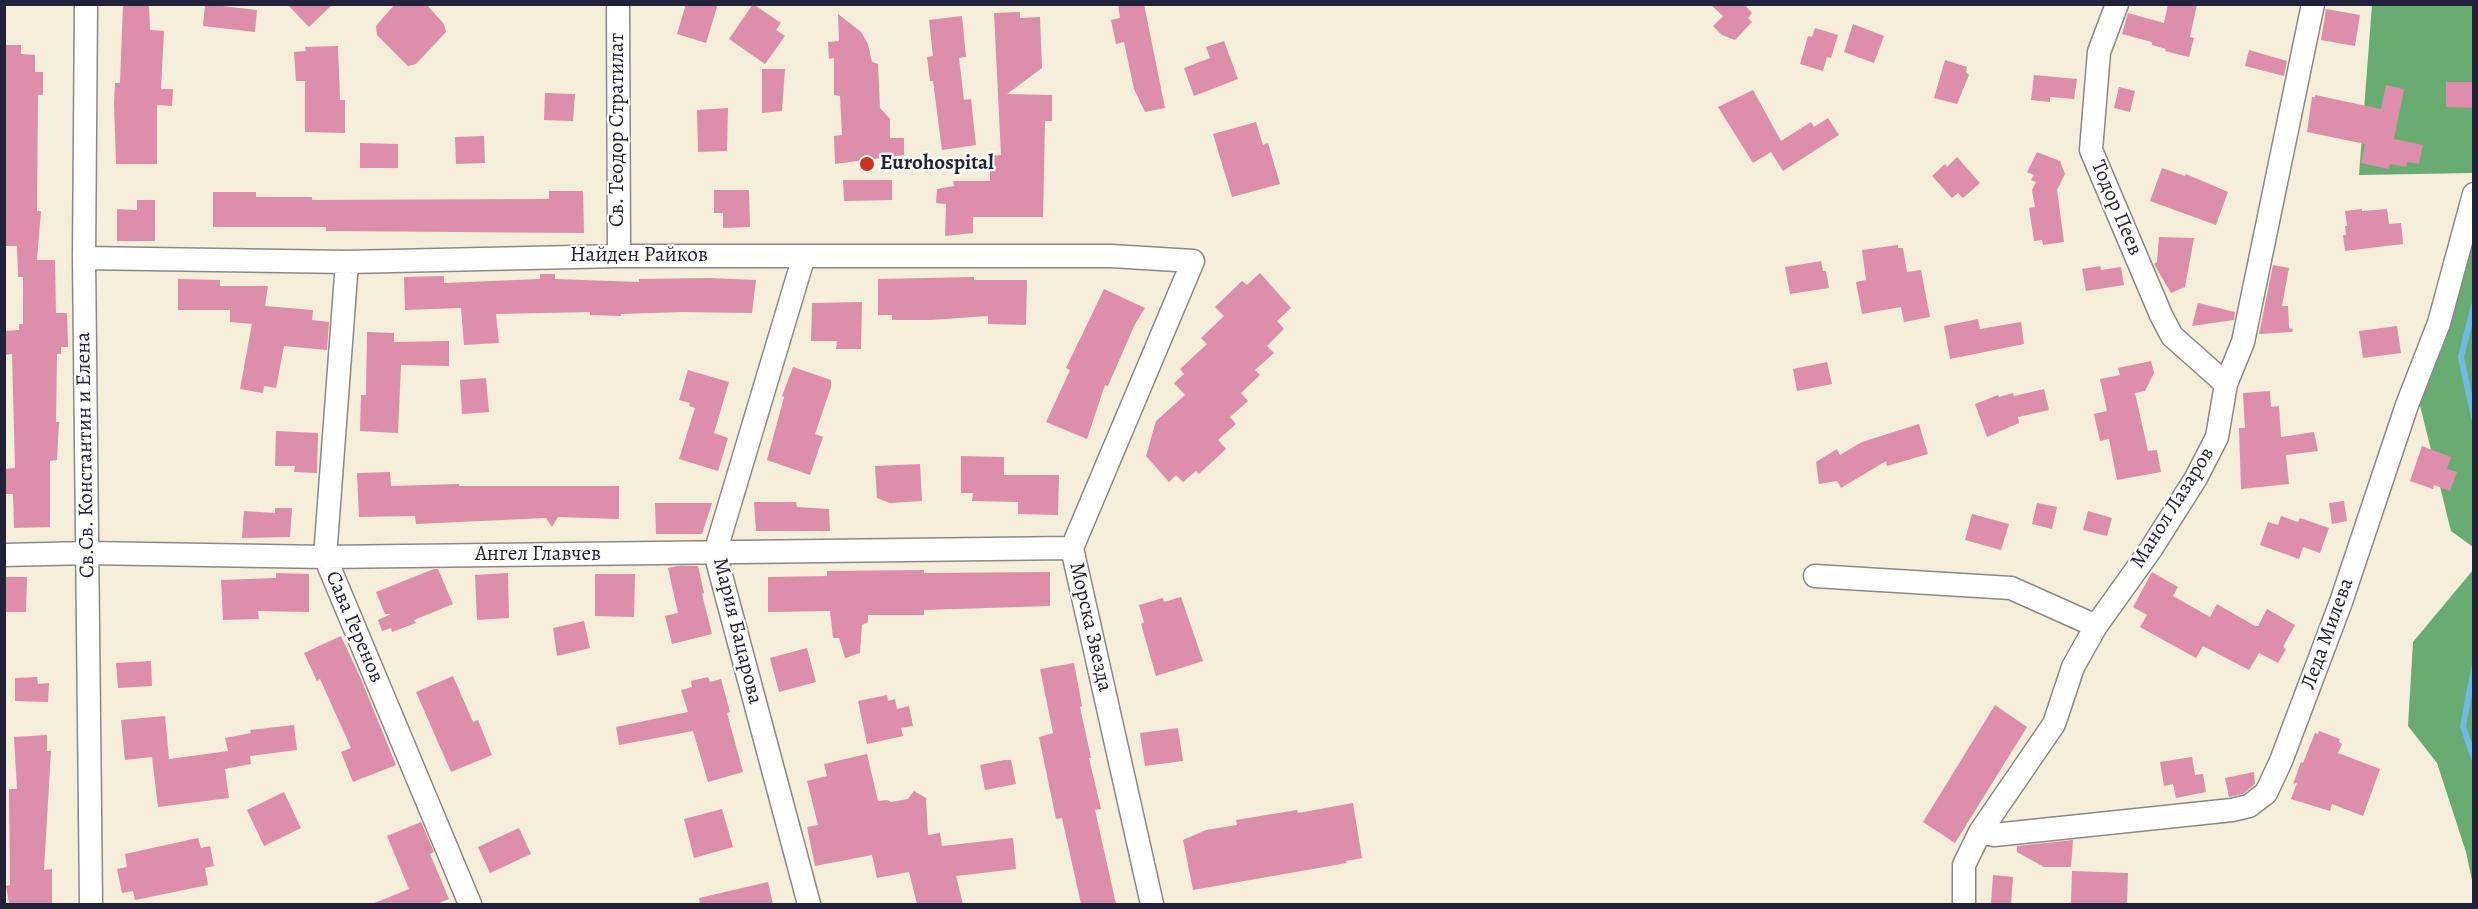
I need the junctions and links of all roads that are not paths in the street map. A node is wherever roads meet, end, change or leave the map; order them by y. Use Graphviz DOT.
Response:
graph roads {
  1 [pos="86,4"];
  2 [pos="618,4"];
  3 [pos="2116,4"];
  4 [pos="2313,4"];
  5 [pos="2474,194"];
  6 [pos="619,256"];
  7 [pos="804,256"];
  8 [pos="84,258"];
  9 [pos="1193,261"];
  10 [pos="347,262"];
  11 [pos="2226,384"];
  12 [pos="1072,548"];
  13 [pos="88,553"];
  14 [pos="715,553"];
  15 [pos="4,555"];
  16 [pos="325,557"];
  17 [pos="1815,576"];
  18 [pos="2096,626"];
  19 [pos="1980,832"];
  20 [pos="91,904"];
  21 [pos="470,904"];
  22 [pos="809,904"];
  23 [pos="1152,904"];
  24 [pos="1965,904"];
  1 -- 8 [label="street, Св.Св. Константин и Елена"];
  2 -- 6 [label="street, Св. Теодор Стратилат"];
  3 -- 11 [label="street, Тодор Пеев"];
  4 -- 11 [label="street, Манол Лазаров"];
  5 -- 19 [label="street, Леда Милева"];
  6 -- 7 [label="street, Найден Райков"];
  6 -- 10 [label="street, Найден Райков"];
  7 -- 9 [label="street, Найден Райков"];
  7 -- 14 [label="street, Мария Бацарова"];
  8 -- 10 [label="street, Найден Райков"];
  8 -- 13 [label="street, Св.Св. Константин и Елена"];
  9 -- 12 [label="street, Морска Звезда"];
  10 -- 16 [label="street, Сава Геренов"];
  11 -- 18 [label="street, Манол Лазаров"];
  12 -- 14 [label="street, Ангел Главчев"];
  12 -- 23 [label="street, Морска Звезда"];
  13 -- 15 [label="street, Ангел Главчев"];
  13 -- 16 [label="street, Ангел Главчев"];
  13 -- 20 [label="street, Св.Св. Константин и Елена"];
  14 -- 16 [label="street, Ангел Главчев"];
  14 -- 22 [label="street, Мария Бацарова"];
  16 -- 21 [label="street, Сава Геренов"];
  17 -- 18 [label="street"];
  18 -- 19 [label="street, Манол Лазаров"];
  19 -- 24 [label="street, Манол Лазаров"];
}
